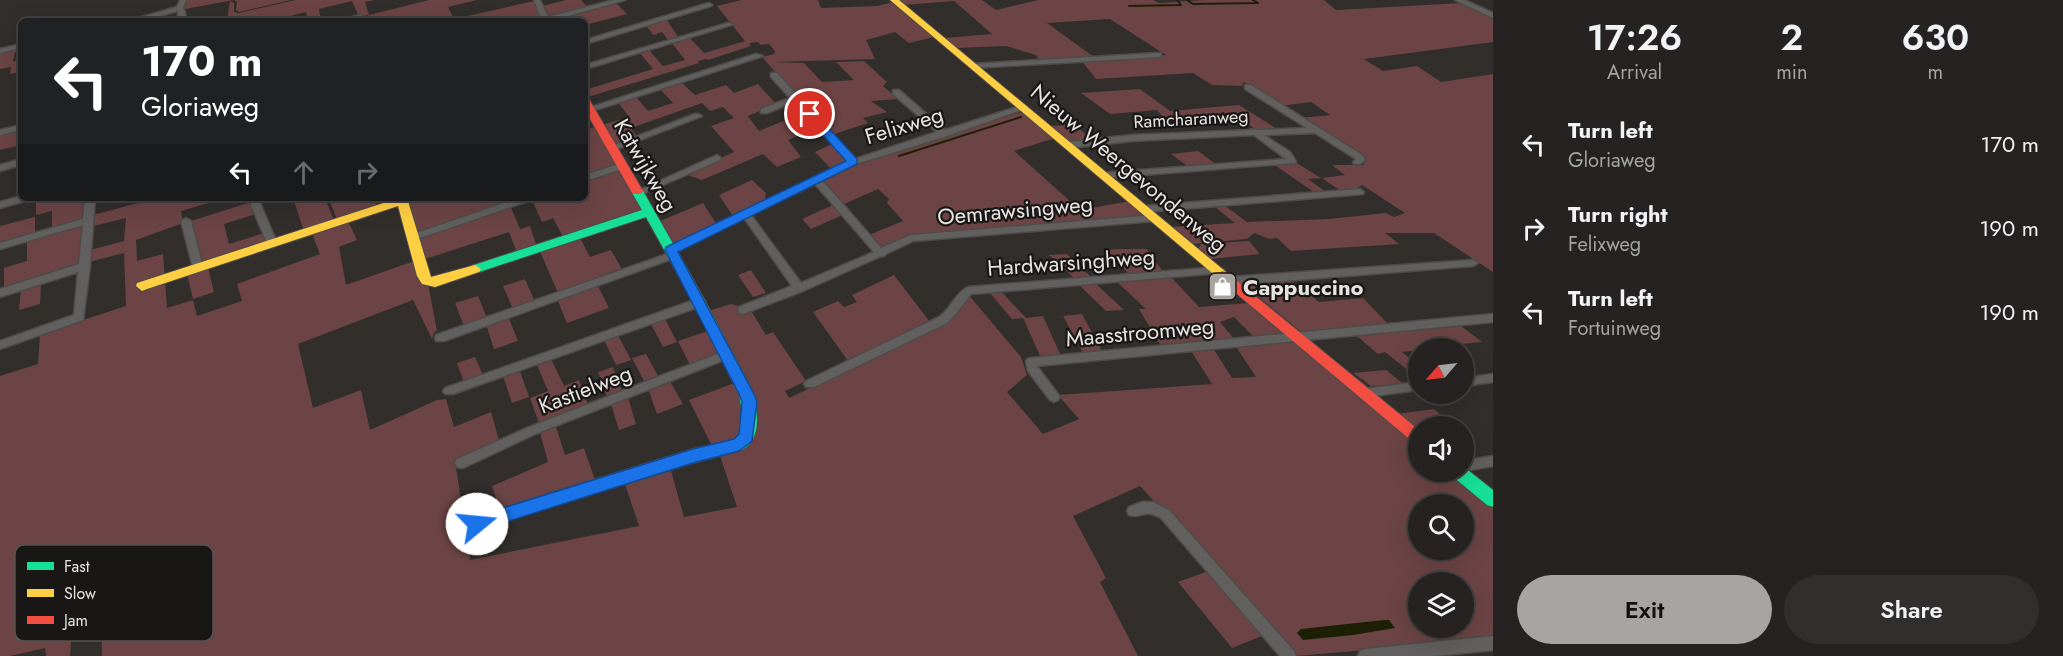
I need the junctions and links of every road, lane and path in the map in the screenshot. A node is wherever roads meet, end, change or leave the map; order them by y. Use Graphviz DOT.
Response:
graph roads {
  1 [pos="183,0"];
  2 [pos="537,0"];
  3 [pos="622,0"];
  4 [pos="894,0"];
  5 [pos="1458,0"];
  6 [pos="709,5"];
  7 [pos="180,8"];
  8 [pos="1493,16"];
  9 [pos="143,18"];
  10 [pos="182,18"];
  11 [pos="545,18"];
  12 [pos="554,18"];
  13 [pos="730,24"];
  14 [pos="588,41"];
  15 [pos="18,47"];
  16 [pos="0,51"];
  17 [pos="1158,55"];
  18 [pos="759,56"];
  19 [pos="588,66"];
  20 [pos="973,66"];
  21 [pos="774,75"];
  22 [pos="1248,87"];
  23 [pos="896,92"];
  24 [pos="796,98"];
  25 [pos="588,105"];
  26 [pos="588,107"];
  27 [pos="1023,108"];
  28 [pos="764,111"];
  29 [pos="698,116"];
  30 [pos="18,128"];
  31 [pos="1316,130"];
  32 [pos="1253,131"];
  33 [pos="0,133"];
  34 [pos="944,134"];
  35 [pos="1068,146"];
  36 [pos="611,148"];
  37 [pos="717,158"];
  38 [pos="853,162"];
  39 [pos="1357,162"];
  40 [pos="18,163"];
  41 [pos="622,166"];
  42 [pos="0,168"];
  43 [pos="1104,175"];
  44 [pos="588,177"];
  45 [pos="816,179"];
  46 [pos="1360,192"];
  47 [pos="637,193"];
  48 [pos="18,200"];
  49 [pos="90,201"];
  50 [pos="254,201"];
  51 [pos="396,201"];
  52 [pos="403,201"];
  53 [pos="519,201"];
  54 [pos="0,205"];
  55 [pos="1144,209"];
  56 [pos="649,212"];
  57 [pos="746,214"];
  58 [pos="1155,218"];
  59 [pos="89,220"];
  60 [pos="186,221"];
  61 [pos="414,237"];
  62 [pos="272,243"];
  63 [pos="0,246"];
  64 [pos="672,253"];
  65 [pos="881,254"];
  66 [pos="1473,263"];
  67 [pos="85,266"];
  68 [pos="198,268"];
  69 [pos="1219,270"];
  70 [pos="1231,281"];
  71 [pos="142,286"];
  72 [pos="798,288"];
  73 [pos="0,293"];
  74 [pos="700,302"];
  75 [pos="743,310"];
  76 [pos="1493,318"];
  77 [pos="1296,336"];
  78 [pos="440,338"];
  79 [pos="0,345"];
  80 [pos="725,355"];
  81 [pos="1493,378"];
  82 [pos="1474,381"];
  83 [pos="810,384"];
  84 [pos="1408,388"];
  85 [pos="448,391"];
  86 [pos="1364,393"];
  87 [pos="1054,397"];
  88 [pos="1408,430"];
  89 [pos="1493,461"];
  90 [pos="461,463"];
  91 [pos="1474,464"];
  92 [pos="1471,482"];
  93 [pos="1493,500"];
  94 [pos="1133,511"];
  95 [pos="477,524"];
  96 [pos="1493,643"];
  97 [pos="1289,656"];
  98 [pos="1365,656"];
  1 -- 7 [label="street"];
  2 -- 11 [label="street"];
  3 -- 12 [label="street"];
  4 -- 20 [label="street, Nieuw Weergevondenweg"];
  5 -- 8 [label="street"];
  6 -- 14 [label="street"];
  7 -- 9 [label="street"];
  7 -- 10 [label="street"];
  13 -- 19 [label="street"];
  15 -- 16 [label="street"];
  17 -- 20 [label="street"];
  18 -- 25 [label="street"];
  20 -- 27 [label="street, Nieuw Weergevondenweg"];
  21 -- 24 [label="street"];
  22 -- 31 [label="street"];
  23 -- 34 [label="street"];
  24 -- 28 [label="street"];
  24 -- 38 [label="street"];
  26 -- 36 [label="street, Katwijkweg"];
  27 -- 34 [label="street, Felixweg"];
  27 -- 35 [label="street, Nieuw Weergevondenweg"];
  29 -- 36 [label="street"];
  30 -- 33 [label="street"];
  31 -- 32 [label="street, Ramcharanweg"];
  31 -- 39 [label="street"];
  32 -- 35 [label="street, Ramcharanweg"];
  32 -- 43 [label="street"];
  34 -- 38 [label="street, Felixweg"];
  35 -- 43 [label="street, Nieuw Weergevondenweg"];
  36 -- 41 [label="street, Katwijkweg"];
  37 -- 47 [label="street"];
  38 -- 45 [label="street, Felixweg"];
  40 -- 42 [label="street"];
  41 -- 44 [label="street"];
  41 -- 47 [label="street, Katwijkweg"];
  43 -- 55 [label="street, Nieuw Weergevondenweg"];
  45 -- 57 [label="street, Felixweg"];
  45 -- 65 [label="street"];
  46 -- 55 [label="street"];
  47 -- 56 [label="street, Katwijkweg"];
  48 -- 54 [label="street"];
  49 -- 59 [label="street"];
  50 -- 62 [label="street"];
  51 -- 62 [label="street"];
  52 -- 61 [label="street"];
  53 -- 61 [label="street"];
  55 -- 58 [label="street, Nieuw Weergevondenweg"];
  56 -- 61 [label="street"];
  56 -- 64 [label="street, Katwijkweg"];
  57 -- 64 [label="street, Felixweg"];
  57 -- 72 [label="street"];
  58 -- 65 [label="street, Oemrawsingweg"];
  58 -- 69 [label="street, Nieuw Weergevondenweg"];
  59 -- 63 [label="street"];
  59 -- 67 [label="street"];
  60 -- 68 [label="street"];
  62 -- 68 [label="street"];
  64 -- 74 [label="street, Katwijkweg"];
  64 -- 78 [label="street, Felixweg"];
  65 -- 72 [label="street, Oemrawsingweg"];
  66 -- 70 [label="street"];
  67 -- 73 [label="street"];
  67 -- 79 [label="street"];
  68 -- 71 [label="street"];
  69 -- 70 [label="street, Nieuw Weergevondenweg"];
  69 -- 83 [label="street, Hardwarsinghweg"];
  70 -- 77 [label="street, Nieuw Weergevondenweg"];
  72 -- 75 [label="street, Oemrawsingweg"];
  74 -- 80 [label="street, Katwijkweg"];
  74 -- 85 [label="street"];
  76 -- 77 [label="street"];
  77 -- 86 [label="street, Nieuw Weergevondenweg"];
  77 -- 87 [label="street, Maasstroomweg"];
  80 -- 90 [label="street, Kastielweg"];
  80 -- 95 [label="street, Katwijkweg"];
  81 -- 82 [label="street"];
  84 -- 86 [label="street"];
  86 -- 88 [label="street, Nieuw Weergevondenweg"];
  89 -- 91 [label="street"];
  92 -- 93 [label="street"];
  94 -- 97 [label="street"];
  96 -- 98 [label="street"];
}
